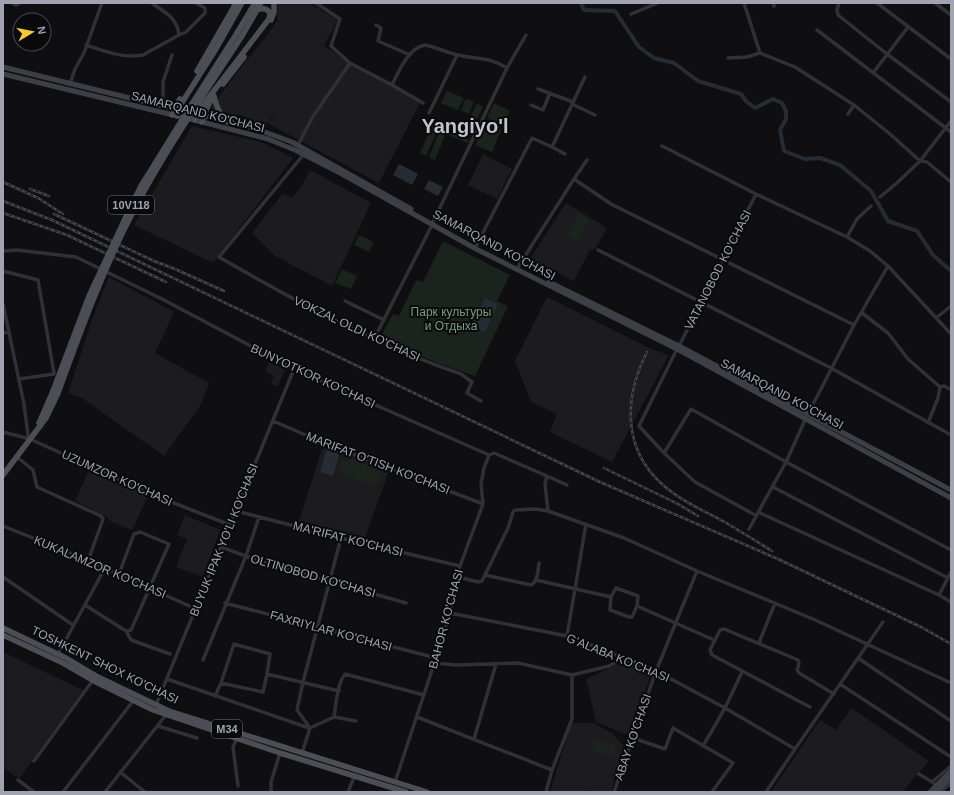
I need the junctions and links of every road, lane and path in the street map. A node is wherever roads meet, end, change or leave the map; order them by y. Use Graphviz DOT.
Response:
graph roads {
  1 [pos="12,3"];
  2 [pos="20,3"];
  3 [pos="102,3"];
  4 [pos="152,3"];
  5 [pos="196,3"];
  6 [pos="236,3"];
  7 [pos="242,3"];
  8 [pos="262,3"];
  9 [pos="274,3"];
  10 [pos="316,3"];
  11 [pos="658,3"];
  12 [pos="744,3"];
  13 [pos="839,3"];
  14 [pos="877,3"];
  15 [pos="935,3"];
  16 [pos="254,6"];
  17 [pos="631,14"];
  18 [pos="951,15"];
  19 [pos="376,25"];
  20 [pos="908,27"];
  21 [pos="817,30"];
  22 [pos="179,35"];
  23 [pos="526,35"];
  24 [pos="86,45"];
  25 [pos="760,53"];
  26 [pos="887,54"];
  27 [pos="172,55"];
  28 [pos="410,55"];
  29 [pos="458,55"];
  30 [pos="728,58"];
  31 [pos="951,59"];
  32 [pos="350,63"];
  33 [pos="3,67"];
  34 [pos="507,68"];
  35 [pos="873,73"];
  36 [pos="3,74"];
  37 [pos="585,77"];
  38 [pos="70,84"];
  39 [pos="392,85"];
  40 [pos="538,89"];
  41 [pos="550,93"];
  42 [pos="214,96"];
  43 [pos="951,102"];
  44 [pos="423,103"];
  45 [pos="572,103"];
  46 [pos="531,105"];
  47 [pos="854,105"];
  48 [pos="162,106"];
  49 [pos="160,112"];
  50 [pos="176,112"];
  51 [pos="430,113"];
  52 [pos="848,114"];
  53 [pos="595,115"];
  54 [pos="199,118"];
  55 [pos="951,121"];
  56 [pos="228,122"];
  57 [pos="946,128"];
  58 [pos="951,132"];
  59 [pos="298,144"];
  60 [pos="662,146"];
  61 [pos="552,147"];
  62 [pos="304,154"];
  63 [pos="565,154"];
  64 [pos="587,160"];
  65 [pos="920,161"];
  66 [pos="574,179"];
  67 [pos="951,182"];
  68 [pos="756,194"];
  69 [pos="880,197"];
  70 [pos="871,206"];
  71 [pos="433,223"];
  72 [pos="847,237"];
  73 [pos="476,246"];
  74 [pos="598,250"];
  75 [pos="3,251"];
  76 [pos="723,261"];
  77 [pos="888,266"];
  78 [pos="517,268"];
  79 [pos="3,271"];
  80 [pos="345,301"];
  81 [pos="702,302"];
  82 [pos="3,304"];
  83 [pos="951,306"];
  84 [pos="862,313"];
  85 [pos="936,318"];
  86 [pos="384,320"];
  87 [pos="854,325"];
  88 [pos="10,332"];
  89 [pos="3,333"];
  90 [pos="951,334"];
  91 [pos="374,339"];
  92 [pos="678,347"];
  93 [pos="831,368"];
  94 [pos="294,369"];
  95 [pos="19,378"];
  96 [pos="940,387"];
  97 [pos="950,389"];
  98 [pos="481,401"];
  99 [pos="807,416"];
  100 [pos="273,421"];
  101 [pos="928,423"];
  102 [pos="3,432"];
  103 [pos="951,435"];
  104 [pos="30,440"];
  105 [pos="664,453"];
  106 [pos="489,455"];
  107 [pos="17,457"];
  108 [pos="786,462"];
  109 [pos="3,475"];
  110 [pos="547,476"];
  111 [pos="567,485"];
  112 [pos="773,487"];
  113 [pos="951,490"];
  114 [pos="951,498"];
  115 [pos="483,504"];
  116 [pos="236,511"];
  117 [pos="548,511"];
  118 [pos="758,514"];
  119 [pos="259,517"];
  120 [pos="586,524"];
  121 [pos="230,525"];
  122 [pos="3,526"];
  123 [pos="749,529"];
  124 [pos="341,538"];
  125 [pos="221,548"];
  126 [pos="951,550"];
  127 [pos="246,556"];
  128 [pos="88,561"];
  129 [pos="539,563"];
  130 [pos="460,566"];
  131 [pos="105,568"];
  132 [pos="696,571"];
  133 [pos="951,572"];
  134 [pos="119,574"];
  135 [pos="485,575"];
  136 [pos="3,577"];
  137 [pos="458,577"];
  138 [pos="948,578"];
  139 [pos="330,580"];
  140 [pos="536,580"];
  141 [pos="150,588"];
  142 [pos="576,588"];
  143 [pos="939,595"];
  144 [pos="611,596"];
  145 [pos="951,602"];
  146 [pos="225,603"];
  147 [pos="406,603"];
  148 [pos="774,604"];
  149 [pos="86,605"];
  150 [pos="637,606"];
  151 [pos="196,609"];
  152 [pos="450,613"];
  153 [pos="883,622"];
  154 [pos="675,623"];
  155 [pos="73,626"];
  156 [pos="3,628"];
  157 [pos="317,628"];
  158 [pos="126,631"];
  159 [pos="3,635"];
  160 [pos="568,636"];
  161 [pos="714,640"];
  162 [pos="759,643"];
  163 [pos="867,644"];
  164 [pos="58,654"];
  165 [pos="170,654"];
  166 [pos="624,658"];
  167 [pos="858,658"];
  168 [pos="203,660"];
  169 [pos="436,660"];
  170 [pos="496,664"];
  171 [pos="656,671"];
  172 [pos="742,672"];
  173 [pos="267,674"];
  174 [pos="572,675"];
  175 [pos="167,679"];
  176 [pos="93,680"];
  177 [pos="221,682"];
  178 [pos="303,682"];
  179 [pos="951,683"];
  180 [pos="840,684"];
  181 [pos="338,691"];
  182 [pos="834,694"];
  183 [pos="424,695"];
  184 [pos="215,696"];
  185 [pos="133,701"];
  186 [pos="155,707"];
  187 [pos="810,707"];
  188 [pos="724,708"];
  189 [pos="166,715"];
  190 [pos="334,717"];
  191 [pos="417,717"];
  192 [pos="356,721"];
  193 [pos="951,721"];
  194 [pos="158,726"];
  195 [pos="310,728"];
  196 [pos="197,738"];
  197 [pos="237,738"];
  198 [pos="633,738"];
  199 [pos="474,739"];
  200 [pos="703,746"];
  201 [pos="794,749"];
  202 [pos="280,752"];
  203 [pos="302,753"];
  204 [pos="951,757"];
  205 [pos="34,761"];
  206 [pos="951,766"];
  207 [pos="552,770"];
  208 [pos="120,772"];
  209 [pos="951,772"];
  210 [pos="919,774"];
  211 [pos="355,775"];
  212 [pos="951,777"];
  213 [pos="18,780"];
  214 [pos="932,782"];
  215 [pos="951,783"];
  216 [pos="238,786"];
  217 [pos="394,787"];
  218 [pos="34,792"];
  219 [pos="63,792"];
  220 [pos="105,792"];
  221 [pos="145,792"];
  222 [pos="271,792"];
  223 [pos="348,792"];
  224 [pos="406,792"];
  225 [pos="427,792"];
  226 [pos="546,792"];
  227 [pos="614,792"];
  228 [pos="712,792"];
  229 [pos="766,792"];
  230 [pos="930,792"];
  231 [pos="936,792"];
  232 [pos="943,792"];
  1 -- 2 [label="street"];
  3 -- 24 [label="street"];
  4 -- 22 [label="street"];
  5 -- 22 [label="street"];
  6 -- 50 [label="main road"];
  7 -- 50 [label="main road"];
  8 -- 16 [label="main road, 10V118"];
  9 -- 42 [label="main road"];
  10 -- 32 [label="street"];
  11 -- 17 [label="street"];
  12 -- 25 [label="street"];
  13 -- 26 [label="street"];
  14 -- 20 [label="street"];
  15 -- 18 [label="street"];
  16 -- 54 [label="main road"];
  16 -- 104 [label="main road, 10V118, bridge"];
  19 -- 28 [label="street"];
  20 -- 26 [label="street"];
  20 -- 31 [label="street"];
  21 -- 35 [label="street"];
  22 -- 24 [label="street"];
  23 -- 34 [label="street"];
  24 -- 38 [label="street"];
  25 -- 30 [label="street"];
  25 -- 47 [label="street"];
  26 -- 35 [label="street"];
  26 -- 43 [label="street"];
  27 -- 48 [label="street"];
  28 -- 29 [label="street"];
  28 -- 39 [label="street"];
  29 -- 34 [label="street"];
  29 -- 51 [label="street"];
  32 -- 39 [label="street"];
  32 -- 59 [label="street"];
  33 -- 38 [label="main road, SAMARQAND KO'CHASI"];
  34 -- 71 [label="street"];
  35 -- 57 [label="street"];
  36 -- 49 [label="main road, SAMARQAND KO'CHASI"];
  37 -- 45 [label="street"];
  38 -- 48 [label="main road, SAMARQAND KO'CHASI"];
  39 -- 44 [label="street"];
  40 -- 41 [label="street"];
  41 -- 45 [label="street"];
  41 -- 46 [label="street"];
  42 -- 54 [label="main road"];
  42 -- 56 [label="main road"];
  45 -- 53 [label="street"];
  45 -- 61 [label="street"];
  47 -- 52 [label="street"];
  47 -- 65 [label="street"];
  48 -- 49 [label="main road"];
  48 -- 50 [label="main road, SAMARQAND KO'CHASI"];
  49 -- 50 [label="main road, SAMARQAND KO'CHASI"];
  50 -- 54 [label="main road, SAMARQAND KO'CHASI"];
  54 -- 56 [label="main road, SAMARQAND KO'CHASI"];
  54 -- 62 [label="main road, SAMARQAND KO'CHASI"];
  55 -- 57 [label="street"];
  56 -- 59 [label="main road, SAMARQAND KO'CHASI"];
  57 -- 58 [label="street"];
  57 -- 65 [label="street"];
  59 -- 71 [label="main road, SAMARQAND KO'CHASI"];
  60 -- 68 [label="street"];
  61 -- 63 [label="street"];
  61 -- 73 [label="street"];
  62 -- 71 [label="main road, SAMARQAND KO'CHASI"];
  62 -- 91 [label="street, VOKZAL OLDI KO'CHASI"];
  64 -- 66 [label="street"];
  65 -- 67 [label="street"];
  65 -- 69 [label="street"];
  66 -- 76 [label="street"];
  66 -- 78 [label="street"];
  68 -- 72 [label="street"];
  68 -- 76 [label="street, VATANOBOD KO'CHASI"];
  70 -- 72 [label="street"];
  71 -- 73 [label="main road, SAMARQAND KO'CHASI"];
  71 -- 78 [label="main road, SAMARQAND KO'CHASI"];
  71 -- 86 [label="street"];
  72 -- 77 [label="street"];
  73 -- 78 [label="main road, SAMARQAND KO'CHASI"];
  74 -- 81 [label="street"];
  75 -- 94 [label="street, BUNYOTKOR KO'CHASI"];
  76 -- 81 [label="street, VATANOBOD KO'CHASI"];
  76 -- 87 [label="street"];
  77 -- 84 [label="street"];
  77 -- 85 [label="street"];
  78 -- 92 [label="main road, SAMARQAND KO'CHASI"];
  79 -- 95 [label="street"];
  80 -- 86 [label="street"];
  81 -- 92 [label="street, VATANOBOD KO'CHASI"];
  81 -- 93 [label="street"];
  82 -- 88 [label="street"];
  83 -- 85 [label="street"];
  84 -- 87 [label="street"];
  84 -- 96 [label="street"];
  85 -- 90 [label="street"];
  86 -- 91 [label="street"];
  87 -- 93 [label="street"];
  88 -- 89 [label="street"];
  88 -- 95 [label="street"];
  91 -- 98 [label="street, VOKZAL OLDI KO'CHASI"];
  92 -- 99 [label="main road, SAMARQAND KO'CHASI"];
  92 -- 105 [label="street, VATANOBOD KO'CHASI"];
  93 -- 99 [label="street"];
  93 -- 101 [label="street"];
  94 -- 100 [label="street, BUYUK IPAK YO'LI KO'CHASI"];
  94 -- 106 [label="street, BUNYOTKOR KO'CHASI"];
  95 -- 104 [label="street"];
  96 -- 97 [label="street"];
  96 -- 101 [label="street"];
  99 -- 108 [label="street"];
  99 -- 113 [label="main road, SAMARQAND KO'CHASI"];
  99 -- 114 [label="main road, SAMARQAND KO'CHASI"];
  100 -- 115 [label="street, MARIFAT O'TISH KO'CHASI"];
  100 -- 116 [label="street, BUYUK IPAK YO'LI KO'CHASI"];
  101 -- 103 [label="street"];
  102 -- 104 [label="street, UZUMZOR KO'CHASI"];
  104 -- 107 [label="main road, 10V118"];
  104 -- 121 [label="street, UZUMZOR KO'CHASI"];
  105 -- 108 [label="street"];
  105 -- 118 [label="street, VATANOBOD KO'CHASI"];
  106 -- 110 [label="street, BUNYOTKOR KO'CHASI"];
  106 -- 115 [label="street, BAHOR KO'CHASI"];
  107 -- 109 [label="main road, 10V118"];
  107 -- 128 [label="street"];
  108 -- 112 [label="street"];
  108 -- 126 [label="street"];
  110 -- 111 [label="street, BUNYOTKOR KO'CHASI"];
  110 -- 117 [label="street"];
  112 -- 118 [label="street"];
  112 -- 138 [label="street"];
  115 -- 130 [label="street, BAHOR KO'CHASI"];
  116 -- 119 [label="street, MA'RIFAT KO'CHASI"];
  116 -- 121 [label="street, BUYUK IPAK YO'LI KO'CHASI"];
  117 -- 120 [label="street"];
  117 -- 135 [label="street"];
  118 -- 123 [label="street"];
  118 -- 143 [label="street, VATANOBOD KO'CHASI"];
  119 -- 124 [label="street, MA'RIFAT KO'CHASI"];
  119 -- 127 [label="street"];
  120 -- 132 [label="street"];
  120 -- 142 [label="street"];
  121 -- 125 [label="street, BUYUK IPAK YO'LI KO'CHASI"];
  122 -- 128 [label="street, KUKALAMZOR KO'CHASI"];
  124 -- 130 [label="street, MA'RIFAT KO'CHASI"];
  124 -- 139 [label="street"];
  125 -- 127 [label="street, OLTINOBOD KO'CHASI"];
  125 -- 151 [label="street, BUYUK IPAK YO'LI KO'CHASI"];
  127 -- 139 [label="street, OLTINOBOD KO'CHASI"];
  127 -- 146 [label="street"];
  128 -- 131 [label="street, KUKALAMZOR KO'CHASI"];
  129 -- 140 [label="street"];
  130 -- 137 [label="street, BAHOR KO'CHASI"];
  131 -- 134 [label="street, KUKALAMZOR KO'CHASI"];
  131 -- 149 [label="street"];
  132 -- 148 [label="street"];
  132 -- 154 [label="street, ABAY KO'CHASI"];
  133 -- 138 [label="street"];
  134 -- 141 [label="street, KUKALAMZOR KO'CHASI"];
  134 -- 141 [label="street"];
  135 -- 137 [label="street"];
  135 -- 140 [label="street"];
  136 -- 155 [label="street"];
  137 -- 152 [label="street, BAHOR KO'CHASI"];
  138 -- 143 [label="street"];
  139 -- 147 [label="street, OLTINOBOD KO'CHASI"];
  139 -- 157 [label="street"];
  140 -- 142 [label="street"];
  141 -- 151 [label="street, KUKALAMZOR KO'CHASI"];
  141 -- 158 [label="street"];
  142 -- 144 [label="street"];
  142 -- 160 [label="street"];
  143 -- 145 [label="street, VATANOBOD KO'CHASI"];
  144 -- 150 [label="street"];
  144 -- 150 [label="street"];
  146 -- 157 [label="street, FAXRIYLAR KO'CHASI"];
  146 -- 168 [label="street"];
  148 -- 162 [label="street"];
  148 -- 163 [label="street"];
  149 -- 155 [label="street"];
  149 -- 158 [label="street"];
  150 -- 154 [label="street"];
  151 -- 175 [label="street, BUYUK IPAK YO'LI KO'CHASI"];
  152 -- 160 [label="street, G’ALABA KO’CHASI"];
  152 -- 169 [label="street, BAHOR KO'CHASI"];
  153 -- 163 [label="street"];
  154 -- 161 [label="street"];
  154 -- 171 [label="street, ABAY KO'CHASI"];
  155 -- 164 [label="street"];
  156 -- 164 [label="main road, TOSHKENT SHOX KO'CHASI / M34"];
  157 -- 169 [label="street, FAXRIYLAR KO'CHASI"];
  157 -- 178 [label="street"];
  158 -- 165 [label="street"];
  159 -- 176 [label="main road, TOSHKENT SHOX KO'CHASI / M34"];
  160 -- 166 [label="street, G’ALABA KO’CHASI"];
  161 -- 162 [label="street"];
  161 -- 172 [label="street"];
  162 -- 182 [label="street"];
  163 -- 167 [label="street"];
  163 -- 179 [label="street"];
  164 -- 186 [label="main road, TOSHKENT SHOX KO'CHASI / M34"];
  166 -- 171 [label="street, G’ALABA KO’CHASI"];
  166 -- 174 [label="street"];
  167 -- 180 [label="street"];
  167 -- 193 [label="street"];
  169 -- 170 [label="street, FAXRIYLAR KO'CHASI"];
  169 -- 183 [label="street, BAHOR KO'CHASI"];
  170 -- 174 [label="street, FAXRIYLAR KO'CHASI"];
  170 -- 199 [label="street"];
  171 -- 188 [label="street, G’ALABA KO’CHASI"];
  171 -- 198 [label="street, ABAY KO'CHASI"];
  172 -- 187 [label="street"];
  172 -- 188 [label="street"];
  173 -- 177 [label="street"];
  173 -- 177 [label="street"];
  173 -- 178 [label="street"];
  174 -- 207 [label="street"];
  175 -- 184 [label="street, TOSHKENT SHOX KO'CHASI"];
  175 -- 186 [label="street, BUYUK IPAK YO'LI KO'CHASI"];
  176 -- 185 [label="main road, TOSHKENT SHOX KO'CHASI / M34"];
  176 -- 205 [label="street"];
  177 -- 184 [label="street"];
  178 -- 181 [label="street"];
  178 -- 195 [label="street"];
  180 -- 182 [label="street"];
  180 -- 204 [label="street"];
  181 -- 183 [label="street"];
  181 -- 190 [label="street"];
  182 -- 201 [label="street"];
  183 -- 191 [label="street, BAHOR KO'CHASI"];
  184 -- 195 [label="street, TOSHKENT SHOX KO'CHASI"];
  185 -- 186 [label="main road, TOSHKENT SHOX KO'CHASI / M34"];
  185 -- 219 [label="street"];
  186 -- 189 [label="main road, TOSHKENT SHOX KO'CHASI / M34"];
  186 -- 203 [label="main road, TOSHKENT SHOX KO'CHASI / M34"];
  188 -- 200 [label="street"];
  188 -- 201 [label="street, G’ALABA KO’CHASI"];
  189 -- 194 [label="street"];
  189 -- 197 [label="main road, TOSHKENT SHOX KO'CHASI / M34"];
  190 -- 192 [label="street"];
  190 -- 195 [label="street"];
  191 -- 199 [label="street"];
  191 -- 217 [label="street, BAHOR KO'CHASI"];
  194 -- 196 [label="street"];
  194 -- 208 [label="street"];
  195 -- 203 [label="street"];
  197 -- 202 [label="main road, TOSHKENT SHOX KO'CHASI / M34"];
  197 -- 216 [label="street"];
  198 -- 200 [label="street"];
  198 -- 227 [label="street, ABAY KO'CHASI"];
  199 -- 207 [label="street"];
  200 -- 228 [label="street"];
  201 -- 229 [label="street"];
  202 -- 211 [label="main road, TOSHKENT SHOX KO'CHASI / M34"];
  202 -- 222 [label="street"];
  203 -- 217 [label="main road, TOSHKENT SHOX KO'CHASI / M34"];
  206 -- 214 [label="street"];
  207 -- 226 [label="street"];
  208 -- 220 [label="street"];
  208 -- 221 [label="street"];
  209 -- 230 [label="main road, bridge"];
  210 -- 214 [label="street"];
  211 -- 217 [label="main road, TOSHKENT SHOX KO'CHASI / M34"];
  211 -- 223 [label="street"];
  212 -- 231 [label="main road, bridge"];
  213 -- 218 [label="street"];
  214 -- 232 [label="street"];
  215 -- 232 [label="street"];
  217 -- 224 [label="main road, TOSHKENT SHOX KO'CHASI / M34"];
  217 -- 225 [label="main road, TOSHKENT SHOX KO'CHASI / M34"];
}
